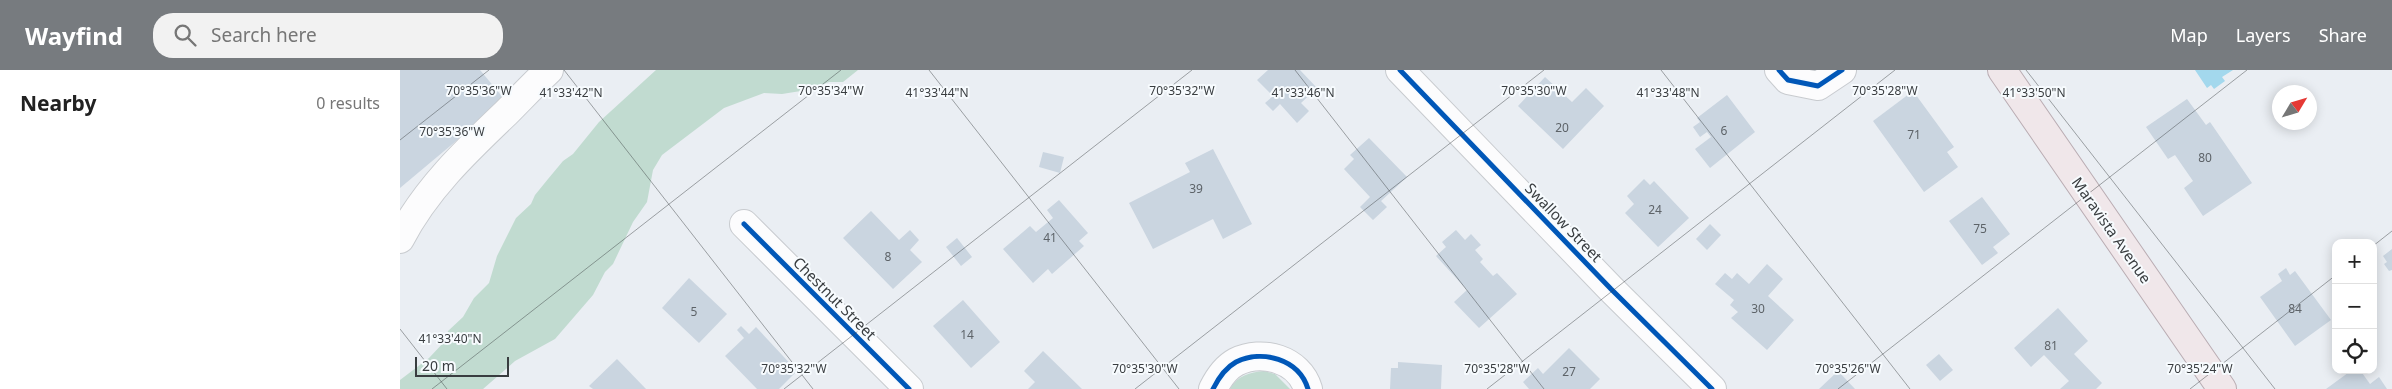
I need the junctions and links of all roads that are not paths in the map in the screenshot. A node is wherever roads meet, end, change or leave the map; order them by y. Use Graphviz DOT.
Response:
graph roads {
  1 [pos="549,70"];
  2 [pos="1400,70"];
  3 [pos="1779,70"];
  4 [pos="1842,70"];
  5 [pos="2002,70"];
  6 [pos="744,224"];
  7 [pos="400,238"];
  8 [pos="909,389"];
  9 [pos="1213,389"];
  10 [pos="1308,389"];
  11 [pos="1712,389"];
  12 [pos="2222,389"];
  1 -- 7 [label="street"];
  2 -- 11 [label="street, Swallow Street"];
  3 -- 4 [label="street"];
  5 -- 12 [label="main road, Maravista Avenue"];
  6 -- 8 [label="street, Chestnut Street"];
  9 -- 10 [label="street"];
}
